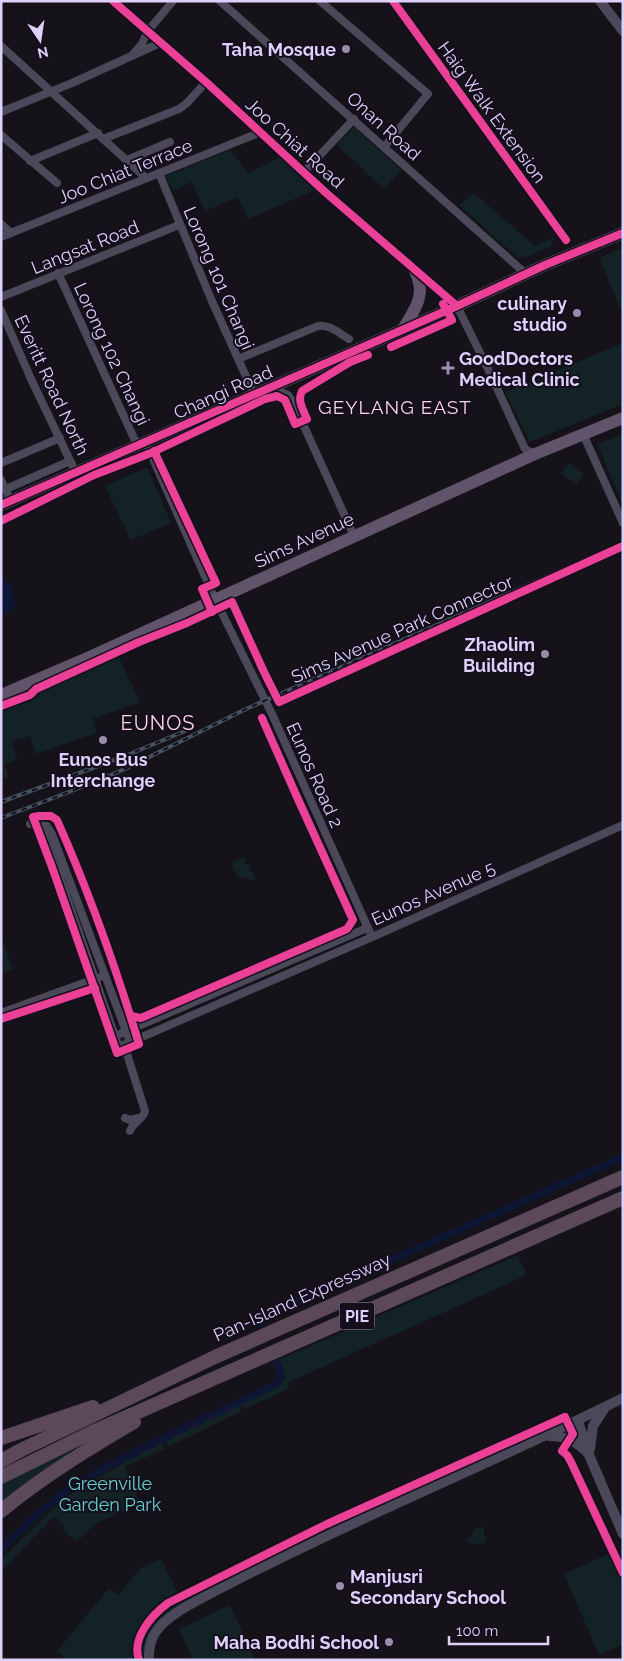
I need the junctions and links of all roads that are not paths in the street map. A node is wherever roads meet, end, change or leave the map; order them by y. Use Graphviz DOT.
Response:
graph roads {
  1 [pos="113,1"];
  2 [pos="174,1"];
  3 [pos="220,1"];
  4 [pos="320,1"];
  5 [pos="600,1"];
  6 [pos="623,31"];
  7 [pos="148,32"];
  8 [pos="160,43"];
  9 [pos="1,46"];
  10 [pos="131,56"];
  11 [pos="206,82"];
  12 [pos="51,92"];
  13 [pos="1,112"];
  14 [pos="354,119"];
  15 [pos="261,132"];
  16 [pos="1,135"];
  17 [pos="101,136"];
  18 [pos="170,142"];
  19 [pos="384,146"];
  20 [pos="126,160"];
  21 [pos="30,161"];
  22 [pos="304,172"];
  23 [pos="159,173"];
  24 [pos="146,178"];
  25 [pos="57,183"];
  26 [pos="1,224"];
  27 [pos="179,225"];
  28 [pos="11,233"];
  29 [pos="622,234"];
  30 [pos="1,237"];
  31 [pos="415,271"];
  32 [pos="58,273"];
  33 [pos="526,274"];
  34 [pos="1,297"];
  35 [pos="457,306"];
  36 [pos="1,310"];
  37 [pos="402,329"];
  38 [pos="349,339"];
  39 [pos="238,359"];
  40 [pos="270,387"];
  41 [pos="254,394"];
  42 [pos="623,418"];
  43 [pos="583,434"];
  44 [pos="60,438"];
  45 [pos="142,445"];
  46 [pos="535,454"];
  47 [pos="70,461"];
  48 [pos="1,462"];
  49 [pos="76,473"];
  50 [pos="1,480"];
  51 [pos="6,499"];
  52 [pos="623,523"];
  53 [pos="354,536"];
  54 [pos="215,599"];
  55 [pos="1,694"];
  56 [pos="623,825"];
  57 [pos="368,928"];
  58 [pos="372,937"];
  59 [pos="105,976"];
  60 [pos="96,979"];
  61 [pos="1,1013"];
  62 [pos="126,1031"];
  63 [pos="114,1036"];
  64 [pos="130,1042"];
  65 [pos="119,1047"];
  66 [pos="127,1054"];
  67 [pos="125,1118"];
  68 [pos="141,1118"];
  69 [pos="130,1131"];
  70 [pos="623,1177"];
  71 [pos="623,1198"];
  72 [pos="148,1389"];
  73 [pos="623,1398"];
  74 [pos="158,1403"];
  75 [pos="606,1407"];
  76 [pos="578,1421"];
  77 [pos="546,1437"];
  78 [pos="1,1438"];
  79 [pos="589,1455"];
  80 [pos="1,1461"];
  81 [pos="1,1477"];
  82 [pos="1,1511"];
  83 [pos="623,1534"];
  84 [pos="149,1660"];
  1 -- 7 [label="street, Joo Chiat Road"];
  2 -- 7 [label="street"];
  3 -- 14 [label="street, Onan Road"];
  4 -- 19 [label="street"];
  5 -- 6 [label="street"];
  7 -- 8 [label="street, Joo Chiat Road"];
  7 -- 10 [label="street"];
  8 -- 10 [label="street"];
  8 -- 11 [label="street, Joo Chiat Road"];
  9 -- 12 [label="street"];
  10 -- 12 [label="street"];
  11 -- 15 [label="street, Joo Chiat Road"];
  11 -- 17 [label="street"];
  12 -- 13 [label="street"];
  12 -- 17 [label="street"];
  14 -- 19 [label="street, Onan Road"];
  14 -- 22 [label="street"];
  15 -- 22 [label="street, Joo Chiat Road"];
  15 -- 23 [label="street, Joo Chiat Terrace"];
  16 -- 21 [label="street"];
  17 -- 20 [label="street"];
  17 -- 21 [label="street"];
  18 -- 20 [label="street"];
  19 -- 33 [label="street, Onan Road"];
  20 -- 24 [label="street"];
  21 -- 25 [label="street"];
  22 -- 31 [label="street, Joo Chiat Road"];
  23 -- 24 [label="street, Joo Chiat Terrace"];
  23 -- 27 [label="street, Lorong 101 Changi"];
  24 -- 28 [label="street, Joo Chiat Terrace"];
  26 -- 28 [label="street"];
  27 -- 32 [label="street, Langsat Road"];
  27 -- 39 [label="street, Lorong 101 Changi"];
  28 -- 30 [label="street, Joo Chiat Terrace"];
  29 -- 33 [label="main road, Changi Road"];
  31 -- 35 [label="street, Joo Chiat Road"];
  31 -- 37 [label="main road"];
  32 -- 34 [label="street, Langsat Road"];
  32 -- 45 [label="street, Lorong 102 Changi"];
  33 -- 35 [label="main road, Changi Road"];
  35 -- 37 [label="main road, Changi Road"];
  35 -- 46 [label="street"];
  36 -- 44 [label="street, Everitt Road North"];
  37 -- 40 [label="main road, Changi Road"];
  38 -- 39 [label="street"];
  39 -- 41 [label="street, Lorong 101 Changi"];
  40 -- 41 [label="main road, Changi Road"];
  40 -- 53 [label="street"];
  41 -- 45 [label="main road, Changi Road"];
  42 -- 43 [label="main road, Sims Avenue"];
  43 -- 46 [label="main road, Sims Avenue"];
  43 -- 52 [label="street"];
  44 -- 47 [label="street, Everitt Road North"];
  44 -- 48 [label="street"];
  45 -- 49 [label="main road, Changi Road"];
  45 -- 54 [label="street, Lorong 102 Changi"];
  46 -- 53 [label="main road, Sims Avenue"];
  47 -- 49 [label="street, Everitt Road North"];
  47 -- 51 [label="street"];
  49 -- 51 [label="main road, Changi Road"];
  50 -- 51 [label="street"];
  53 -- 54 [label="main road, Sims Avenue"];
  54 -- 55 [label="main road, Sims Avenue"];
  54 -- 57 [label="street, Eunos Road 2"];
  56 -- 58 [label="street, Eunos Avenue 5"];
  57 -- 58 [label="street, Eunos Road 2"];
  57 -- 62 [label="street, Eunos Avenue 5"];
  58 -- 64 [label="street, Eunos Avenue 5"];
  59 -- 60 [label="street"];
  59 -- 60 [label="street"];
  59 -- 62 [label="street"];
  60 -- 61 [label="street"];
  60 -- 63 [label="street"];
  62 -- 63 [label="street, Eunos Avenue 5"];
  62 -- 64 [label="street"];
  63 -- 65 [label="street"];
  64 -- 65 [label="street, Eunos Avenue 5"];
  64 -- 66 [label="street"];
  65 -- 66 [label="street"];
  66 -- 68 [label="street"];
  67 -- 68 [label="street"];
  68 -- 69 [label="street"];
  70 -- 72 [label="highway, Pan-Island Expressway / PIE"];
  71 -- 74 [label="highway, PIE"];
  72 -- 78 [label="highway"];
  72 -- 80 [label="highway, Pan-Island Expressway / PIE"];
  73 -- 75 [label="street"];
  74 -- 81 [label="highway, PIE"];
  74 -- 82 [label="highway"];
  75 -- 76 [label="street"];
  75 -- 79 [label="street"];
  76 -- 77 [label="street"];
  76 -- 79 [label="street"];
  77 -- 79 [label="street"];
  77 -- 84 [label="street"];
  79 -- 83 [label="street"];
}
